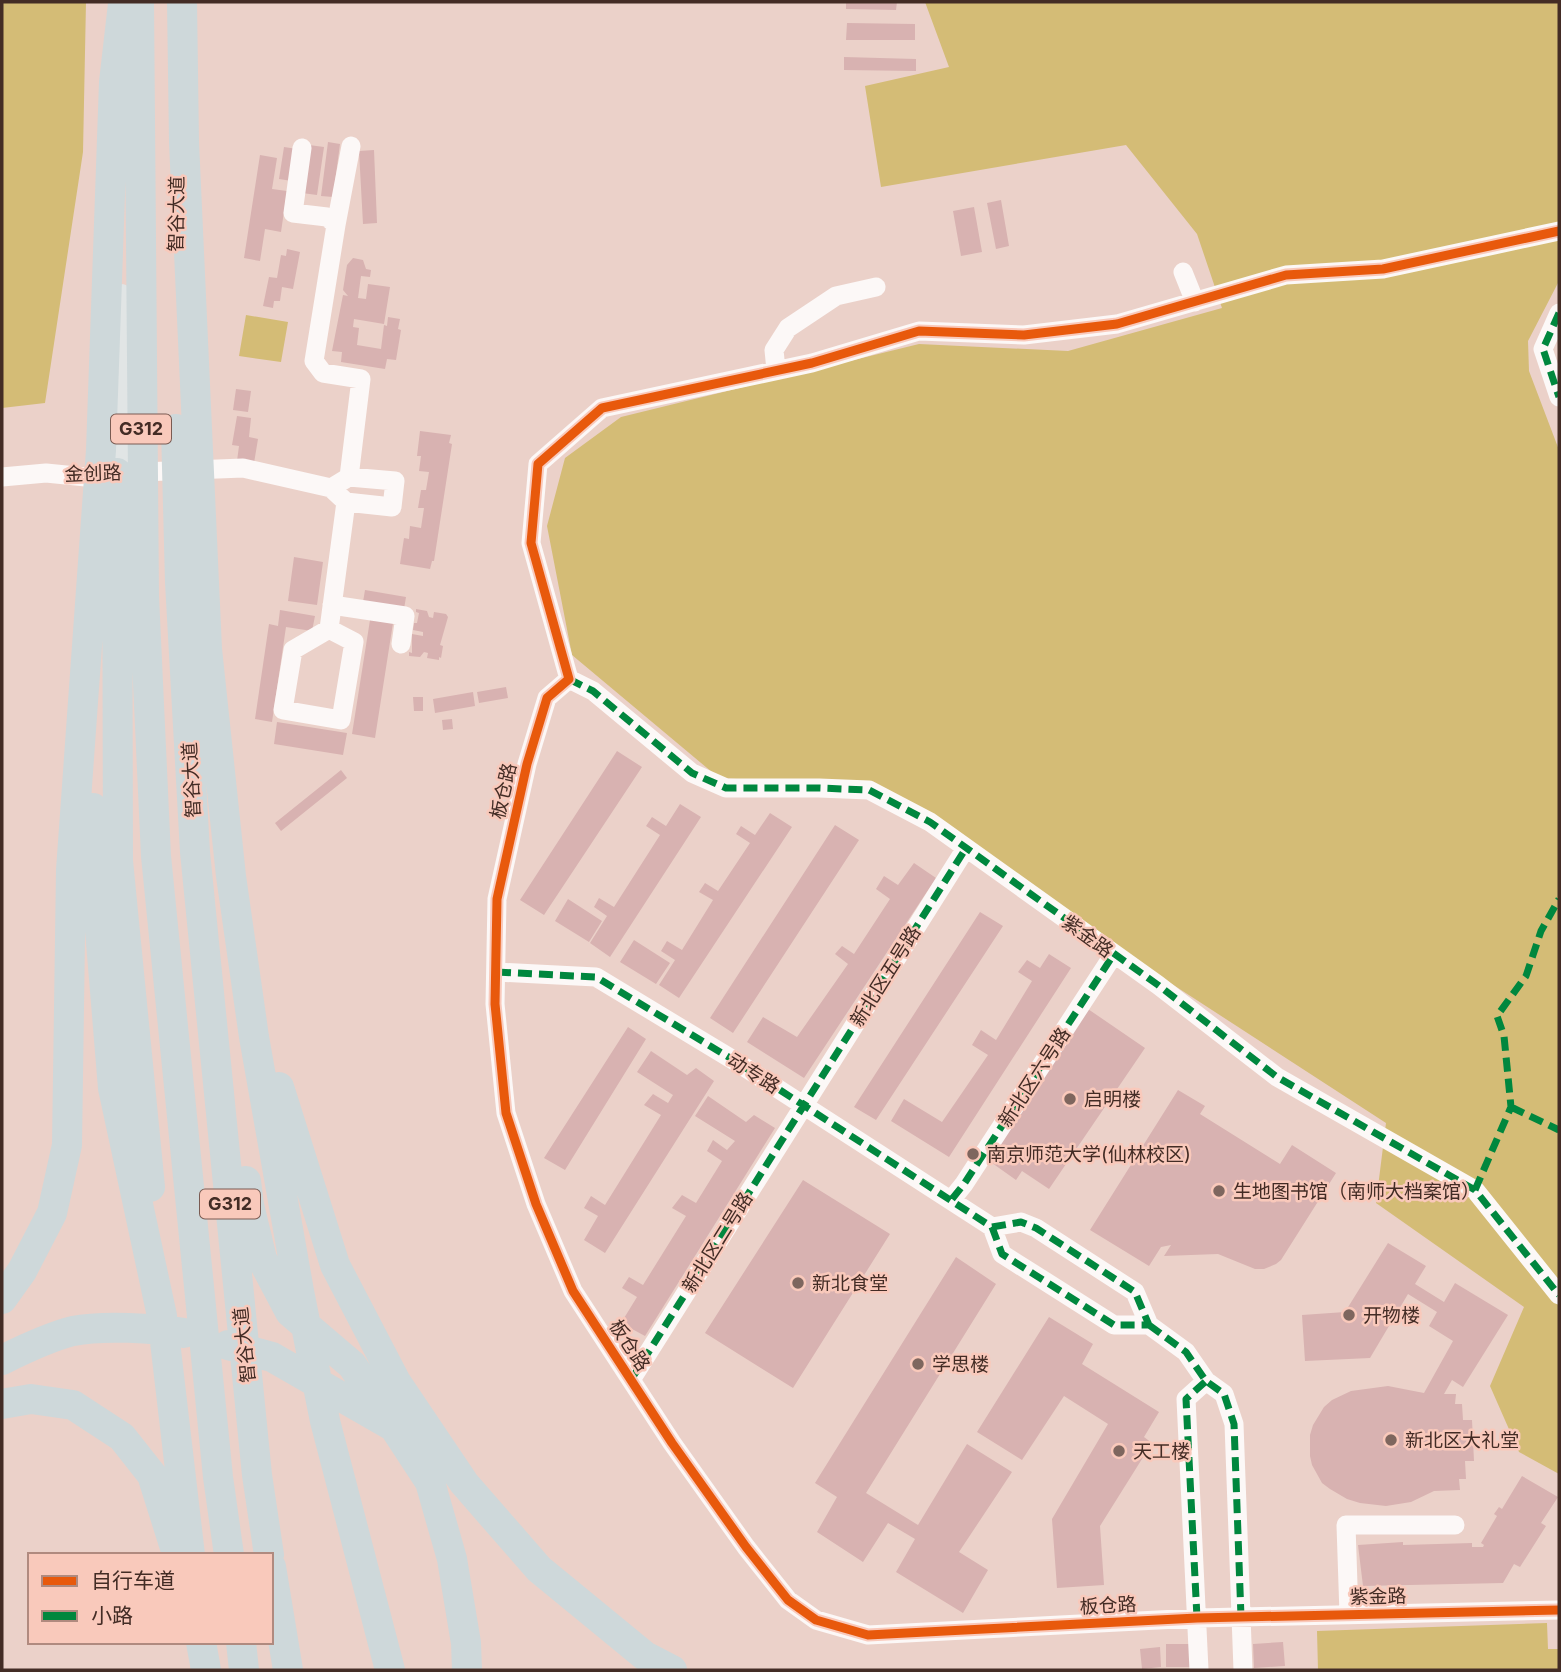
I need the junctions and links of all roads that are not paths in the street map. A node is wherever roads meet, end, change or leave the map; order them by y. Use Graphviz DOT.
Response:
graph roads {
  1 [pos="124,2"];
  2 [pos="139,2"];
  3 [pos="182,2"];
  4 [pos="351,146"];
  5 [pos="302,148"];
  6 [pos="336,225"];
  7 [pos="1559,231"];
  8 [pos="1184,272"];
  9 [pos="876,287"];
  10 [pos="1195,302"];
  11 [pos="1559,313"];
  12 [pos="776,370"];
  13 [pos="1559,397"];
  14 [pos="184,470"];
  15 [pos="117,473"];
  16 [pos="2,477"];
  17 [pos="349,477"];
  18 [pos="331,488"];
  19 [pos="346,502"];
  20 [pos="91,583"];
  21 [pos="332,605"];
  22 [pos="329,629"];
  23 [pos="401,644"];
  24 [pos="569,678"];
  25 [pos="966,848"];
  26 [pos="231,876"];
  27 [pos="1114,954"];
  28 [pos="497,972"];
  29 [pos="803,1105"];
  30 [pos="952,1199"];
  31 [pos="992,1227"];
  32 [pos="1558,1293"];
  33 [pos="2,1299"];
  34 [pos="162,1316"];
  35 [pos="1149,1325"];
  36 [pos="2,1360"];
  37 [pos="631,1380"];
  38 [pos="1206,1381"];
  39 [pos="2,1404"];
  40 [pos="394,1427"];
  41 [pos="1455,1525"];
  42 [pos="177,1553"];
  43 [pos="190,1553"];
  44 [pos="229,1553"];
  45 [pos="269,1553"];
  46 [pos="273,1579"];
  47 [pos="1559,1610"];
  48 [pos="1349,1615"];
  49 [pos="1241,1617"];
  50 [pos="1197,1618"];
  51 [pos="201,1644"];
  52 [pos="241,1644"];
  53 [pos="206,1670"];
  54 [pos="244,1670"];
  55 [pos="288,1670"];
  56 [pos="390,1670"];
  57 [pos="467,1670"];
  58 [pos="672,1670"];
  59 [pos="1199,1670"];
  60 [pos="1243,1670"];
  1 -- 15 [label="main road, G312"];
  1 -- 20 [label="highway"];
  2 -- 44 [label="highway, 智谷大道 / G312"];
  3 -- 14 [label="main road, 智谷大道 / G312"];
  3 -- 26 [label="highway"];
  3 -- 45 [label="highway, 智谷大道 / G312"];
  4 -- 6 [label="street"];
  5 -- 6 [label="street"];
  6 -- 17 [label="street"];
  7 -- 10 [label="street"];
  8 -- 10 [label="street"];
  9 -- 12 [label="street"];
  10 -- 12 [label="street"];
  11 -- 13 [label="street"];
  12 -- 24 [label="street"];
  14 -- 15 [label="street, 金创路"];
  14 -- 18 [label="street, 金创路"];
  14 -- 40 [label="highway"];
  15 -- 16 [label="street, 金创路"];
  15 -- 34 [label="highway"];
  17 -- 18 [label="street"];
  17 -- 19 [label="street"];
  18 -- 19 [label="street"];
  19 -- 21 [label="street"];
  20 -- 33 [label="highway"];
  20 -- 34 [label="highway"];
  21 -- 22 [label="street"];
  21 -- 23 [label="street"];
  22 -- 22 [label="street"];
  24 -- 25 [label="street, 紫金路"];
  24 -- 28 [label="street, 板仓路"];
  25 -- 27 [label="street, 紫金路"];
  25 -- 29 [label="street, 新北区五号路"];
  26 -- 56 [label="highway"];
  26 -- 58 [label="highway"];
  27 -- 30 [label="street, 新北区六号路"];
  27 -- 32 [label="street, 紫金路"];
  28 -- 29 [label="street, 动专路"];
  28 -- 37 [label="street, 板仓路"];
  29 -- 30 [label="street, 动专路"];
  29 -- 37 [label="street, 新北区二号路"];
  30 -- 31 [label="street, 动专路"];
  31 -- 35 [label="street"];
  31 -- 35 [label="street"];
  34 -- 43 [label="highway"];
  35 -- 38 [label="street"];
  36 -- 40 [label="highway"];
  37 -- 50 [label="street, 板仓路"];
  38 -- 49 [label="street"];
  38 -- 50 [label="street"];
  39 -- 42 [label="highway"];
  40 -- 57 [label="highway"];
  41 -- 48 [label="street"];
  46 -- 55 [label="highway"];
  47 -- 48 [label="street, 紫金路"];
  48 -- 49 [label="street, 紫金路"];
  49 -- 50 [label="street, 紫金路"];
  49 -- 60 [label="street"];
  50 -- 59 [label="street"];
  51 -- 53 [label="highway"];
  52 -- 54 [label="highway"];
}
